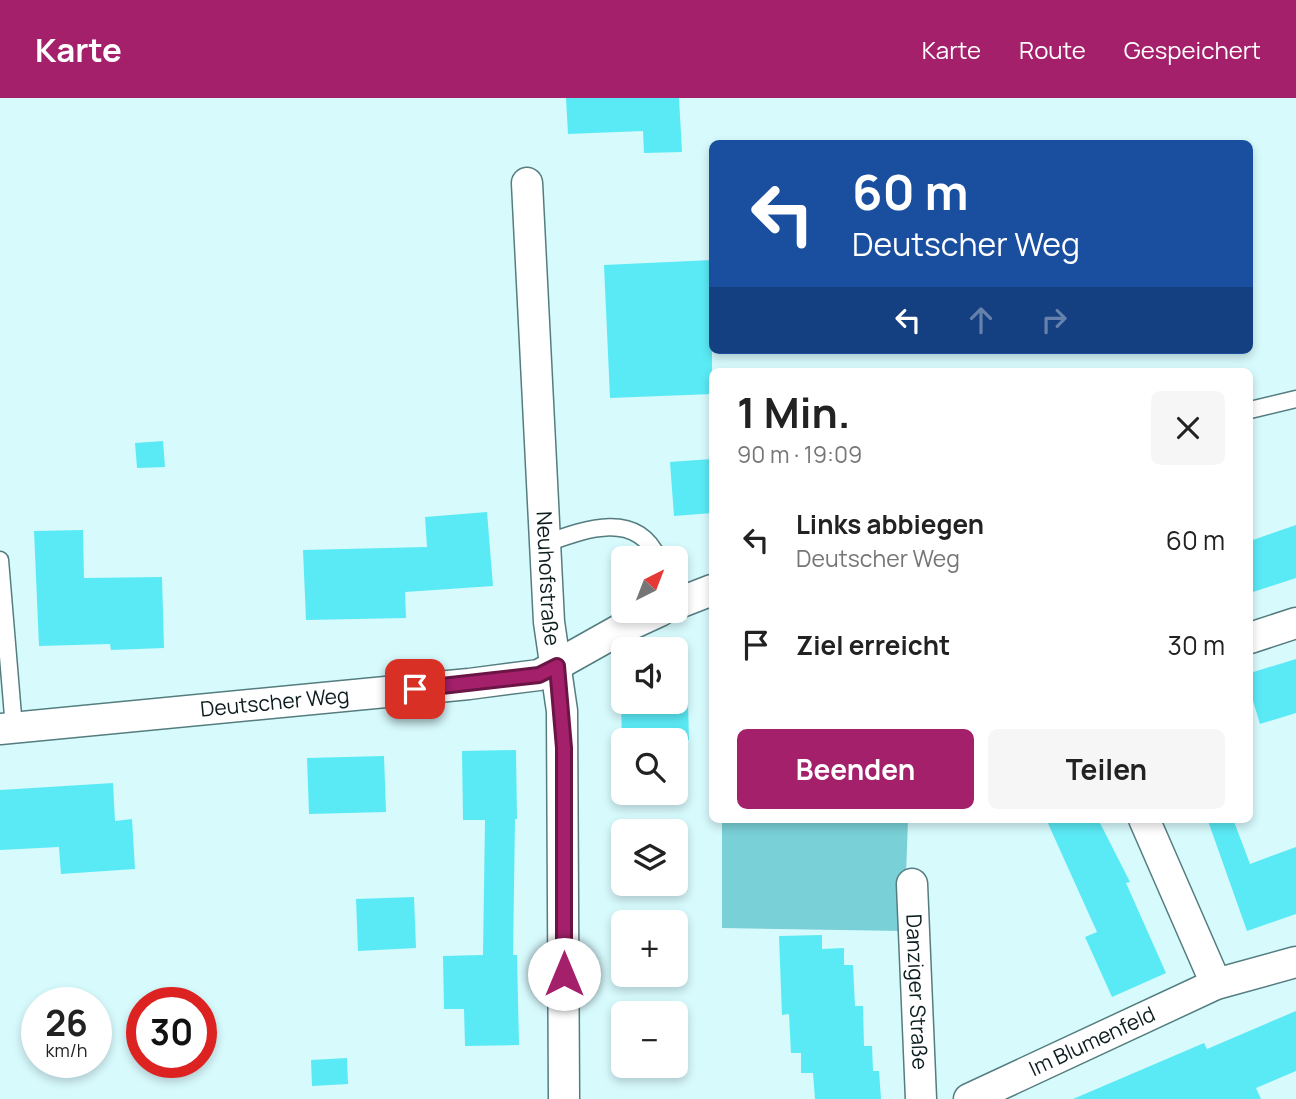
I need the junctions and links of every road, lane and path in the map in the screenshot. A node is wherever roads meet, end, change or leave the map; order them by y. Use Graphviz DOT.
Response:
graph roads {
  1 [pos="527,183"];
  2 [pos="1296,399"];
  3 [pos="1253,409"];
  4 [pos="544,544"];
  5 [pos="652,546"];
  6 [pos="0,560"];
  7 [pos="709,591"];
  8 [pos="688,599"];
  9 [pos="635,623"];
  10 [pos="1296,624"];
  11 [pos="1253,637"];
  12 [pos="557,666"];
  13 [pos="7,728"];
  14 [pos="1146,823"];
  15 [pos="912,884"];
  16 [pos="1296,962"];
  17 [pos="1216,984"];
  18 [pos="564,1099"];
  19 [pos="921,1099"];
  20 [pos="969,1099"];
  1 -- 4 [label="street, Neuhofstraße"];
  2 -- 3 [label="lane"];
  4 -- 5 [label="lane"];
  4 -- 12 [label="street, Neuhofstraße"];
  6 -- 13 [label="lane"];
  7 -- 8 [label="street"];
  9 -- 12 [label="street, Deutscher Weg"];
  10 -- 11 [label="street"];
  12 -- 13 [label="street, Deutscher Weg"];
  12 -- 18 [label="street, Neuhofstraße"];
  14 -- 17 [label="street"];
  15 -- 19 [label="street, Danziger Straße"];
  16 -- 17 [label="street, Im Blumenfeld"];
  17 -- 20 [label="street, Im Blumenfeld"];
}
